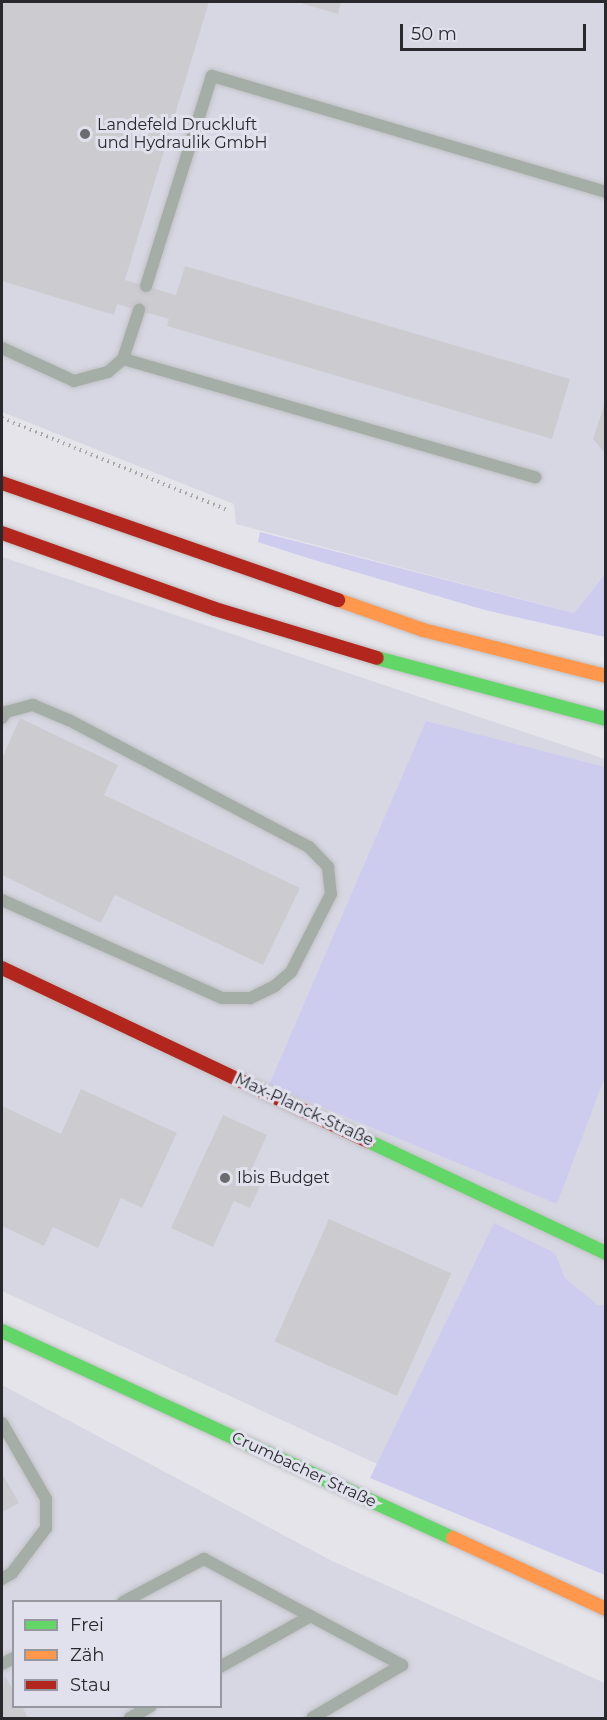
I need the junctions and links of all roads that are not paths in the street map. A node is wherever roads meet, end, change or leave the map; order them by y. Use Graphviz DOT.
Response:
graph roads {
  1 [pos="606,192"];
  2 [pos="146,286"];
  3 [pos="139,310"];
  4 [pos="2,348"];
  5 [pos="123,359"];
  6 [pos="535,477"];
  7 [pos="2,483"];
  8 [pos="2,533"];
  9 [pos="606,676"];
  10 [pos="2,718"];
  11 [pos="606,719"];
  12 [pos="2,900"];
  13 [pos="2,968"];
  14 [pos="606,1253"];
  15 [pos="2,1331"];
  16 [pos="2,1422"];
  17 [pos="2,1579"];
  18 [pos="127,1600"];
  19 [pos="606,1609"];
  20 [pos="311,1616"];
  21 [pos="222,1666"];
  22 [pos="150,1708"];
  23 [pos="130,1719"];
  24 [pos="312,1719"];
  1 -- 2 [label="lane"];
  3 -- 5 [label="lane"];
  4 -- 5 [label="lane"];
  5 -- 6 [label="lane"];
  7 -- 9 [label="main road"];
  8 -- 11 [label="main road"];
  10 -- 12 [label="lane"];
  13 -- 14 [label="main road, Max-Planck-Straße"];
  15 -- 19 [label="main road, Crumbacher Straße"];
  16 -- 17 [label="lane"];
  18 -- 20 [label="lane"];
  20 -- 21 [label="lane"];
  20 -- 24 [label="lane"];
  22 -- 23 [label="lane"];
}
